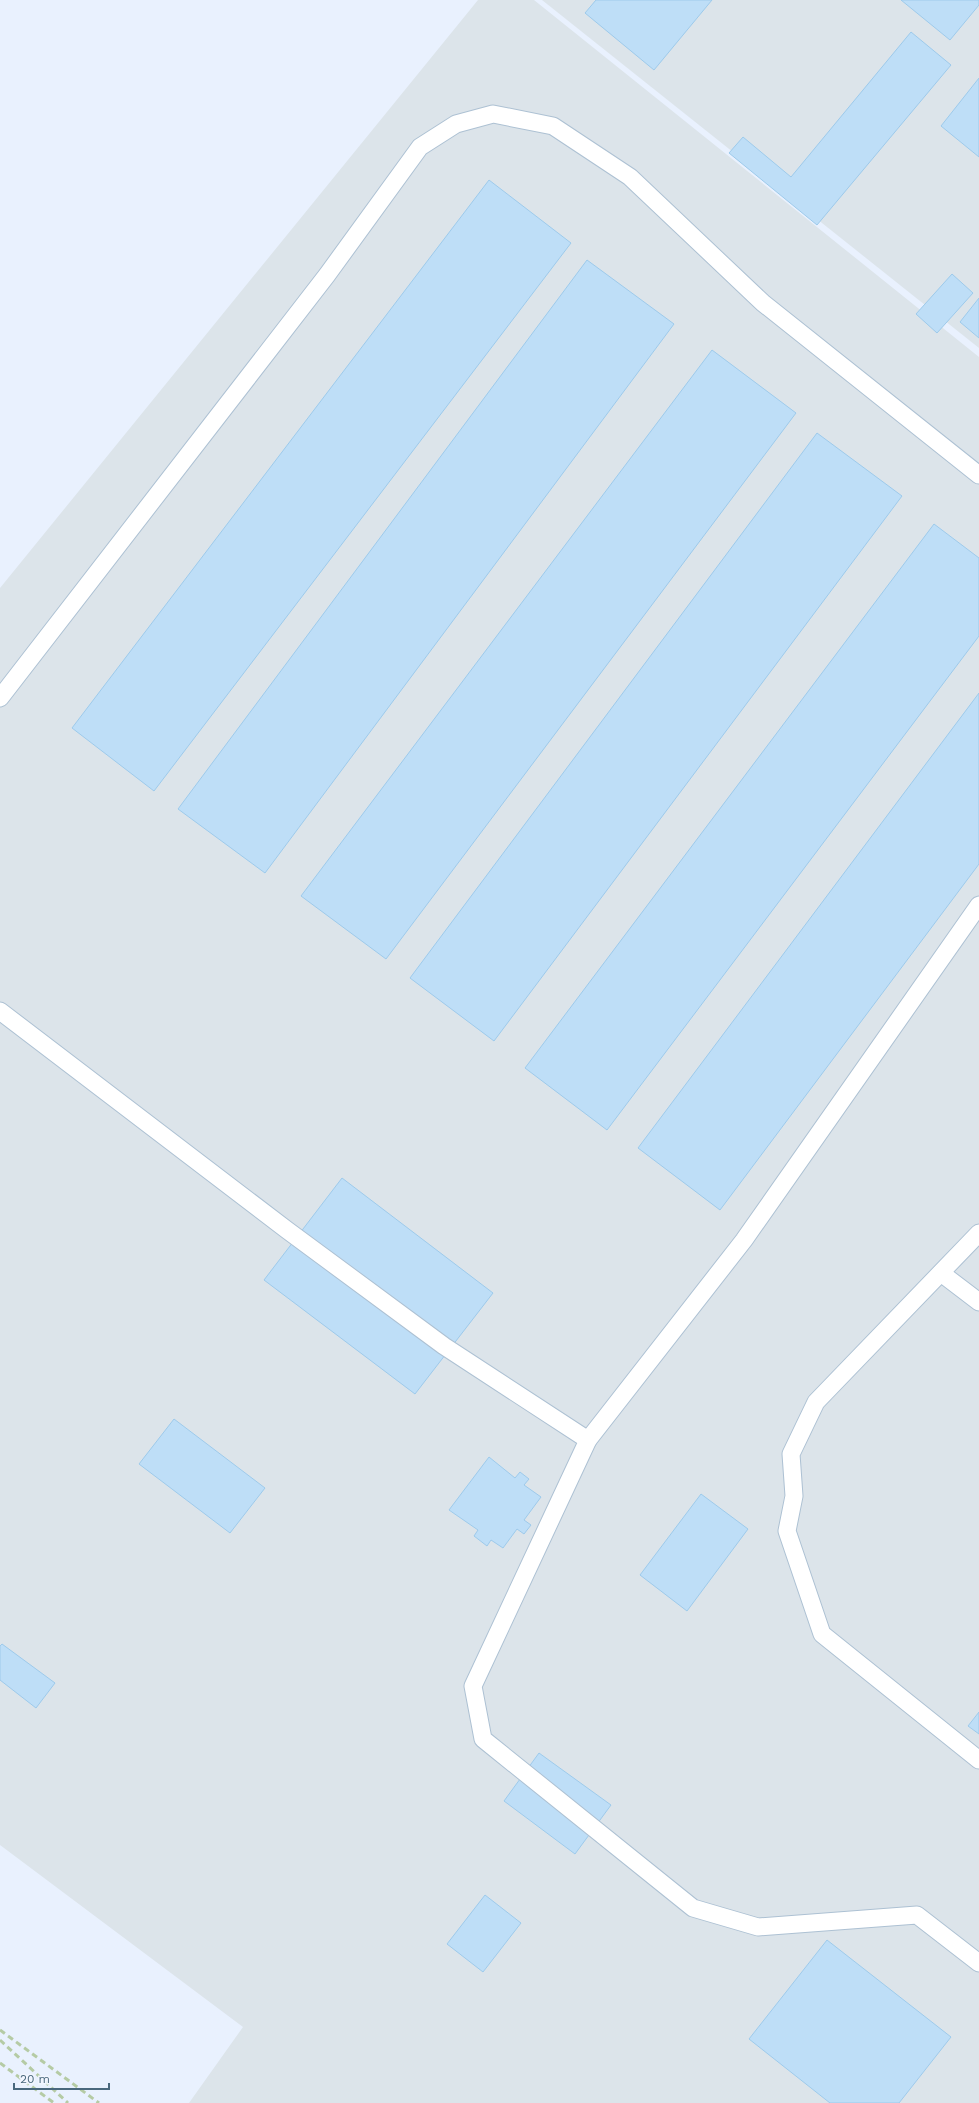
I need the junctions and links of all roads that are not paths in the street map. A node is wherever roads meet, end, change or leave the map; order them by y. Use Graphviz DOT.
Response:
graph roads {
  1 [pos="979,475"];
  2 [pos="0,698"];
  3 [pos="979,905"];
  4 [pos="0,1011"];
  5 [pos="979,1233"];
  6 [pos="941,1273"];
  7 [pos="979,1302"];
  8 [pos="588,1440"];
  9 [pos="979,1760"];
  10 [pos="979,1963"];
  1 -- 2 [label="lane"];
  3 -- 8 [label="lane"];
  4 -- 8 [label="lane"];
  5 -- 6 [label="lane"];
  6 -- 7 [label="lane"];
  6 -- 9 [label="lane"];
  8 -- 10 [label="lane"];
}
